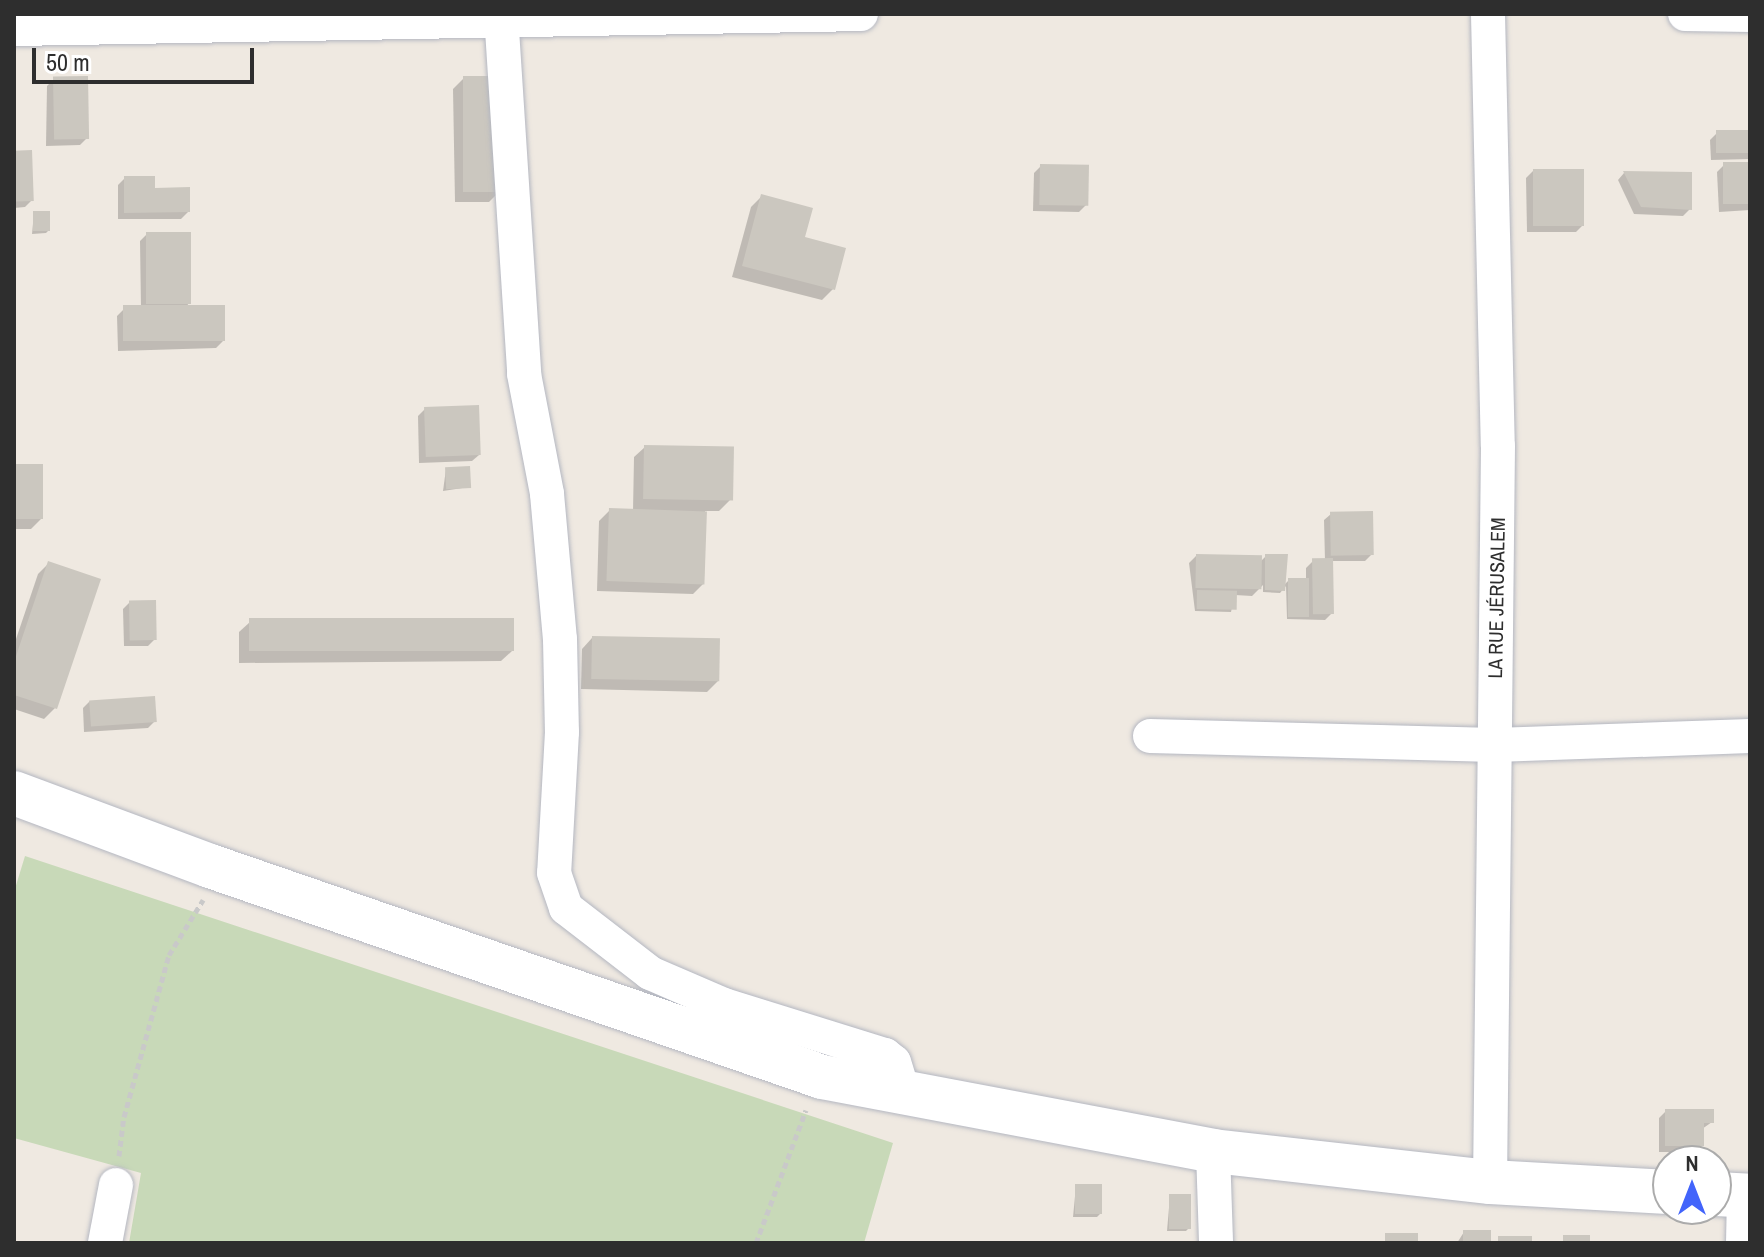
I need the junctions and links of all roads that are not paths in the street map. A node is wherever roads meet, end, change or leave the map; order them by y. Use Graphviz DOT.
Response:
graph roads {
  1 [pos="861,14"];
  2 [pos="1488,14"];
  3 [pos="1685,14"];
  4 [pos="1750,15"];
  5 [pos="502,19"];
  6 [pos="14,29"];
  7 [pos="1150,736"];
  8 [pos="1750,736"];
  9 [pos="1495,745"];
  10 [pos="14,793"];
  11 [pos="904,1095"];
  12 [pos="1213,1151"];
  13 [pos="1490,1182"];
  14 [pos="116,1185"];
  15 [pos="1652,1191"];
  16 [pos="1737,1195"];
  17 [pos="105,1243"];
  18 [pos="1216,1243"];
  19 [pos="1743,1243"];
  1 -- 5 [label="street"];
  2 -- 9 [label="street, LA RUE JÉRUSALEM"];
  3 -- 4 [label="street"];
  5 -- 6 [label="street"];
  5 -- 11 [label="street"];
  7 -- 9 [label="street"];
  8 -- 9 [label="street"];
  9 -- 13 [label="street, LA RUE JÉRUSALEM"];
  10 -- 11 [label="street"];
  11 -- 12 [label="street"];
  12 -- 13 [label="street"];
  12 -- 18 [label="street"];
  13 -- 15 [label="street"];
  14 -- 17 [label="street"];
  16 -- 19 [label="street"];
}
